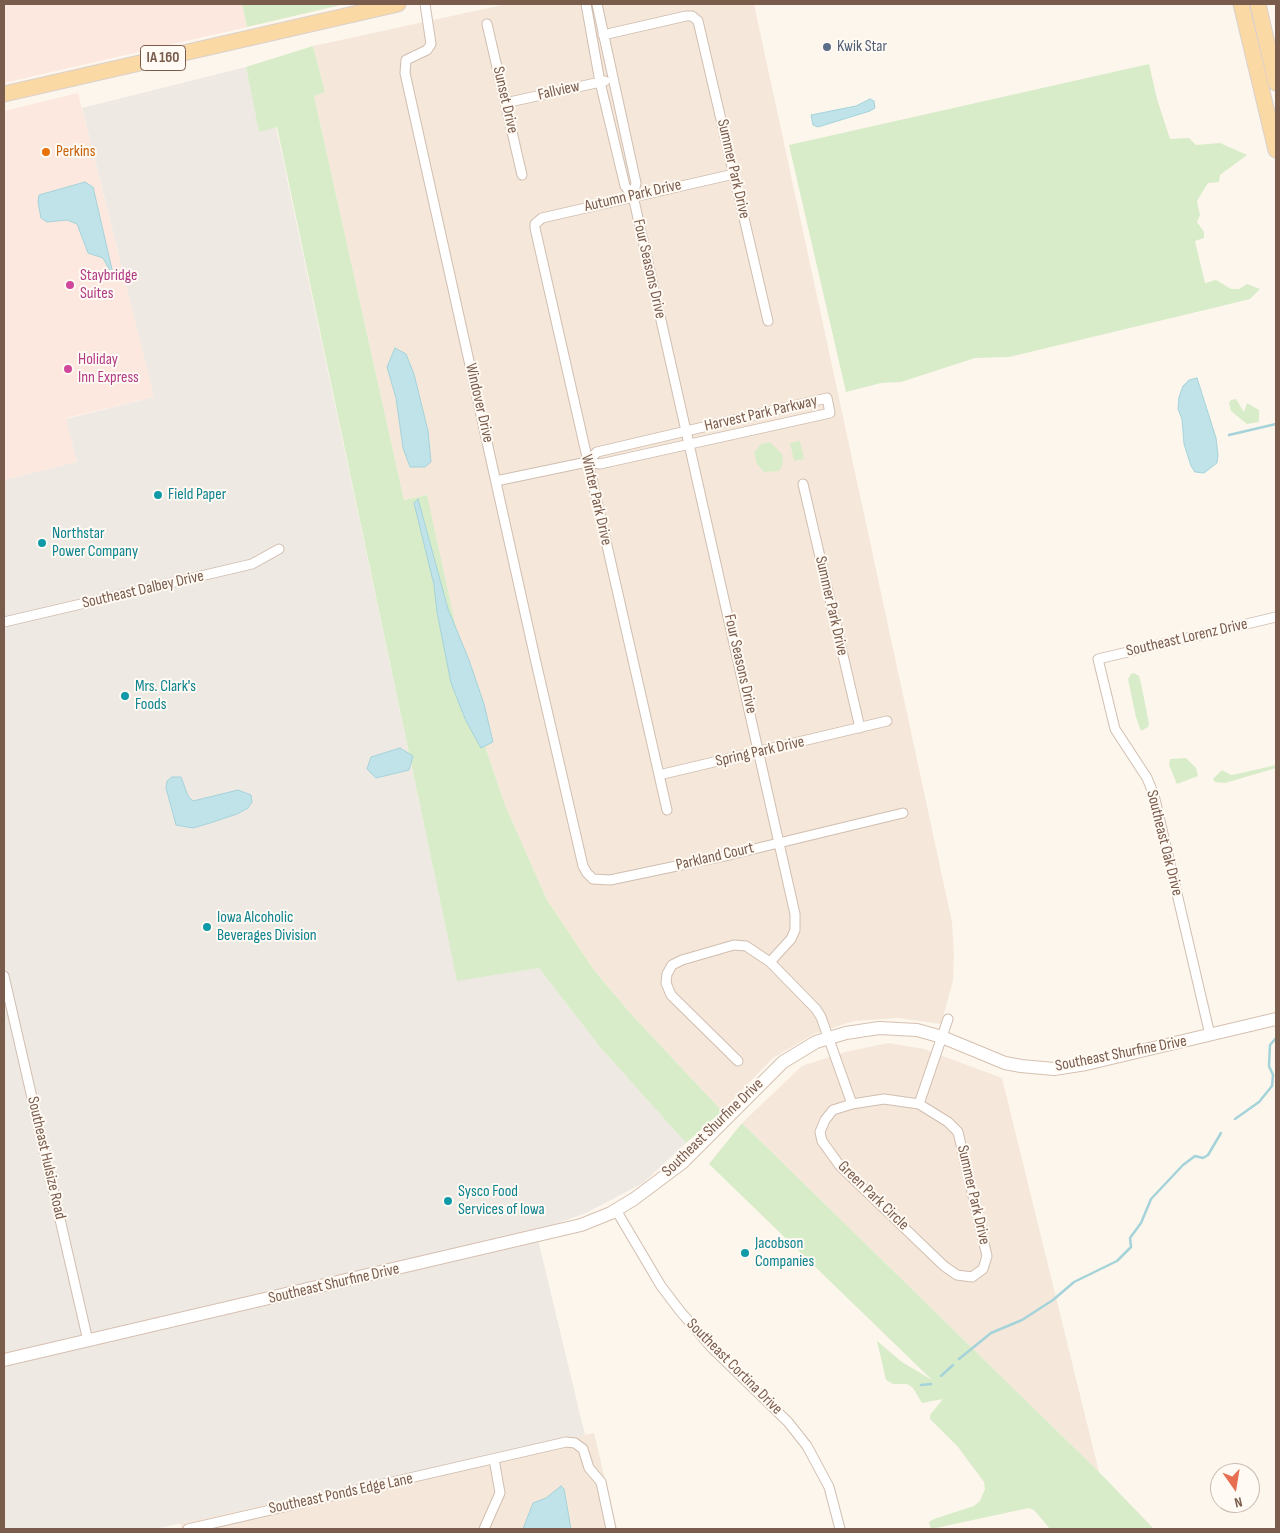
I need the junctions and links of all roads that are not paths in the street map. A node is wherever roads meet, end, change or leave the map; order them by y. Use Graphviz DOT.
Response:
graph roads {
  1 [pos="398,4"];
  2 [pos="425,4"];
  3 [pos="586,4"];
  4 [pos="597,4"];
  5 [pos="1241,4"];
  6 [pos="1258,4"];
  7 [pos="487,24"];
  8 [pos="603,35"];
  9 [pos="612,79"];
  10 [pos="600,82"];
  11 [pos="1276,83"];
  12 [pos="4,94"];
  13 [pos="506,104"];
  14 [pos="1276,150"];
  15 [pos="734,174"];
  16 [pos="522,175"];
  17 [pos="633,196"];
  18 [pos="535,224"];
  19 [pos="768,321"];
  20 [pos="686,432"];
  21 [pos="690,446"];
  22 [pos="587,462"];
  23 [pos="496,481"];
  24 [pos="803,484"];
  25 [pos="279,549"];
  26 [pos="1276,617"];
  27 [pos="4,622"];
  28 [pos="1098,659"];
  29 [pos="887,721"];
  30 [pos="860,728"];
  31 [pos="760,753"];
  32 [pos="659,775"];
  33 [pos="667,810"];
  34 [pos="902,813"];
  35 [pos="572,816"];
  36 [pos="779,843"];
  37 [pos="770,962"];
  38 [pos="4,976"];
  39 [pos="948,1019"];
  40 [pos="1276,1020"];
  41 [pos="1210,1035"];
  42 [pos="828,1037"];
  43 [pos="942,1037"];
  44 [pos="738,1061"];
  45 [pos="852,1104"];
  46 [pos="919,1104"];
  47 [pos="616,1210"];
  48 [pos="972,1277"];
  49 [pos="88,1341"];
  50 [pos="4,1360"];
  51 [pos="494,1459"];
  52 [pos="188,1529"];
  53 [pos="484,1529"];
  54 [pos="611,1529"];
  55 [pos="840,1529"];
  1 -- 12 [label="main road, IA 160"];
  2 -- 23 [label="street, Windover Drive"];
  3 -- 10 [label="street, Four Seasons Drive"];
  4 -- 8 [label="street, Four Seasons Drive"];
  5 -- 14 [label="main road"];
  6 -- 11 [label="main road"];
  7 -- 13 [label="street, Sunset Drive"];
  8 -- 9 [label="street, Four Seasons Drive"];
  8 -- 15 [label="street, Summer Park Drive"];
  9 -- 10 [label="street, Fallview"];
  9 -- 17 [label="street, Four Seasons Drive"];
  10 -- 13 [label="street, Fallview"];
  10 -- 17 [label="street, Four Seasons Drive"];
  13 -- 16 [label="street, Sunset Drive"];
  15 -- 17 [label="street, Autumn Park Drive"];
  15 -- 19 [label="street, Summer Park Drive"];
  17 -- 18 [label="street, Autumn Park Drive"];
  17 -- 20 [label="street, Four Seasons Drive"];
  18 -- 22 [label="street, Winter Park Drive"];
  20 -- 21 [label="street, Four Seasons Drive"];
  20 -- 21 [label="street, Harvest Park Parkway"];
  20 -- 22 [label="street, Harvest Park Parkway"];
  21 -- 22 [label="street, Harvest Park Parkway"];
  21 -- 31 [label="street, Four Seasons Drive"];
  22 -- 23 [label="street, Harvest Park Parkway"];
  22 -- 32 [label="street, Winter Park Drive"];
  23 -- 35 [label="street, Windover Drive"];
  24 -- 30 [label="street, Summer Park Drive"];
  25 -- 27 [label="street, Southeast Dalbey Drive"];
  26 -- 28 [label="street, Southeast Lorenz Drive"];
  28 -- 41 [label="street, Southeast Oak Drive"];
  29 -- 30 [label="street, Spring Park Drive"];
  30 -- 31 [label="street, Spring Park Drive"];
  31 -- 32 [label="street, Spring Park Drive"];
  31 -- 36 [label="street, Four Seasons Drive"];
  32 -- 33 [label="street, Winter Park Drive"];
  34 -- 36 [label="street, Parkland Court"];
  35 -- 36 [label="street, Parkland Court"];
  36 -- 37 [label="street, Four Seasons Drive"];
  37 -- 42 [label="street"];
  37 -- 44 [label="street"];
  38 -- 49 [label="street, Southeast Hulsize Road"];
  39 -- 43 [label="street"];
  40 -- 41 [label="street, Southeast Shurfine Drive"];
  41 -- 43 [label="street, Southeast Shurfine Drive"];
  42 -- 43 [label="street, Southeast Shurfine Drive"];
  42 -- 45 [label="street"];
  42 -- 47 [label="street, Southeast Shurfine Drive"];
  43 -- 46 [label="street"];
  45 -- 46 [label="street, Summer Park Drive"];
  45 -- 48 [label="street, Green Park Circle"];
  46 -- 48 [label="street, Summer Park Drive"];
  47 -- 49 [label="street, Southeast Shurfine Drive"];
  47 -- 55 [label="street, Southeast Cortina Drive"];
  49 -- 50 [label="street, Southeast Shurfine Drive"];
  51 -- 52 [label="street, Southeast Ponds Edge Lane"];
  51 -- 53 [label="street"];
  51 -- 54 [label="street, Southeast Ponds Edge Lane"];
}
